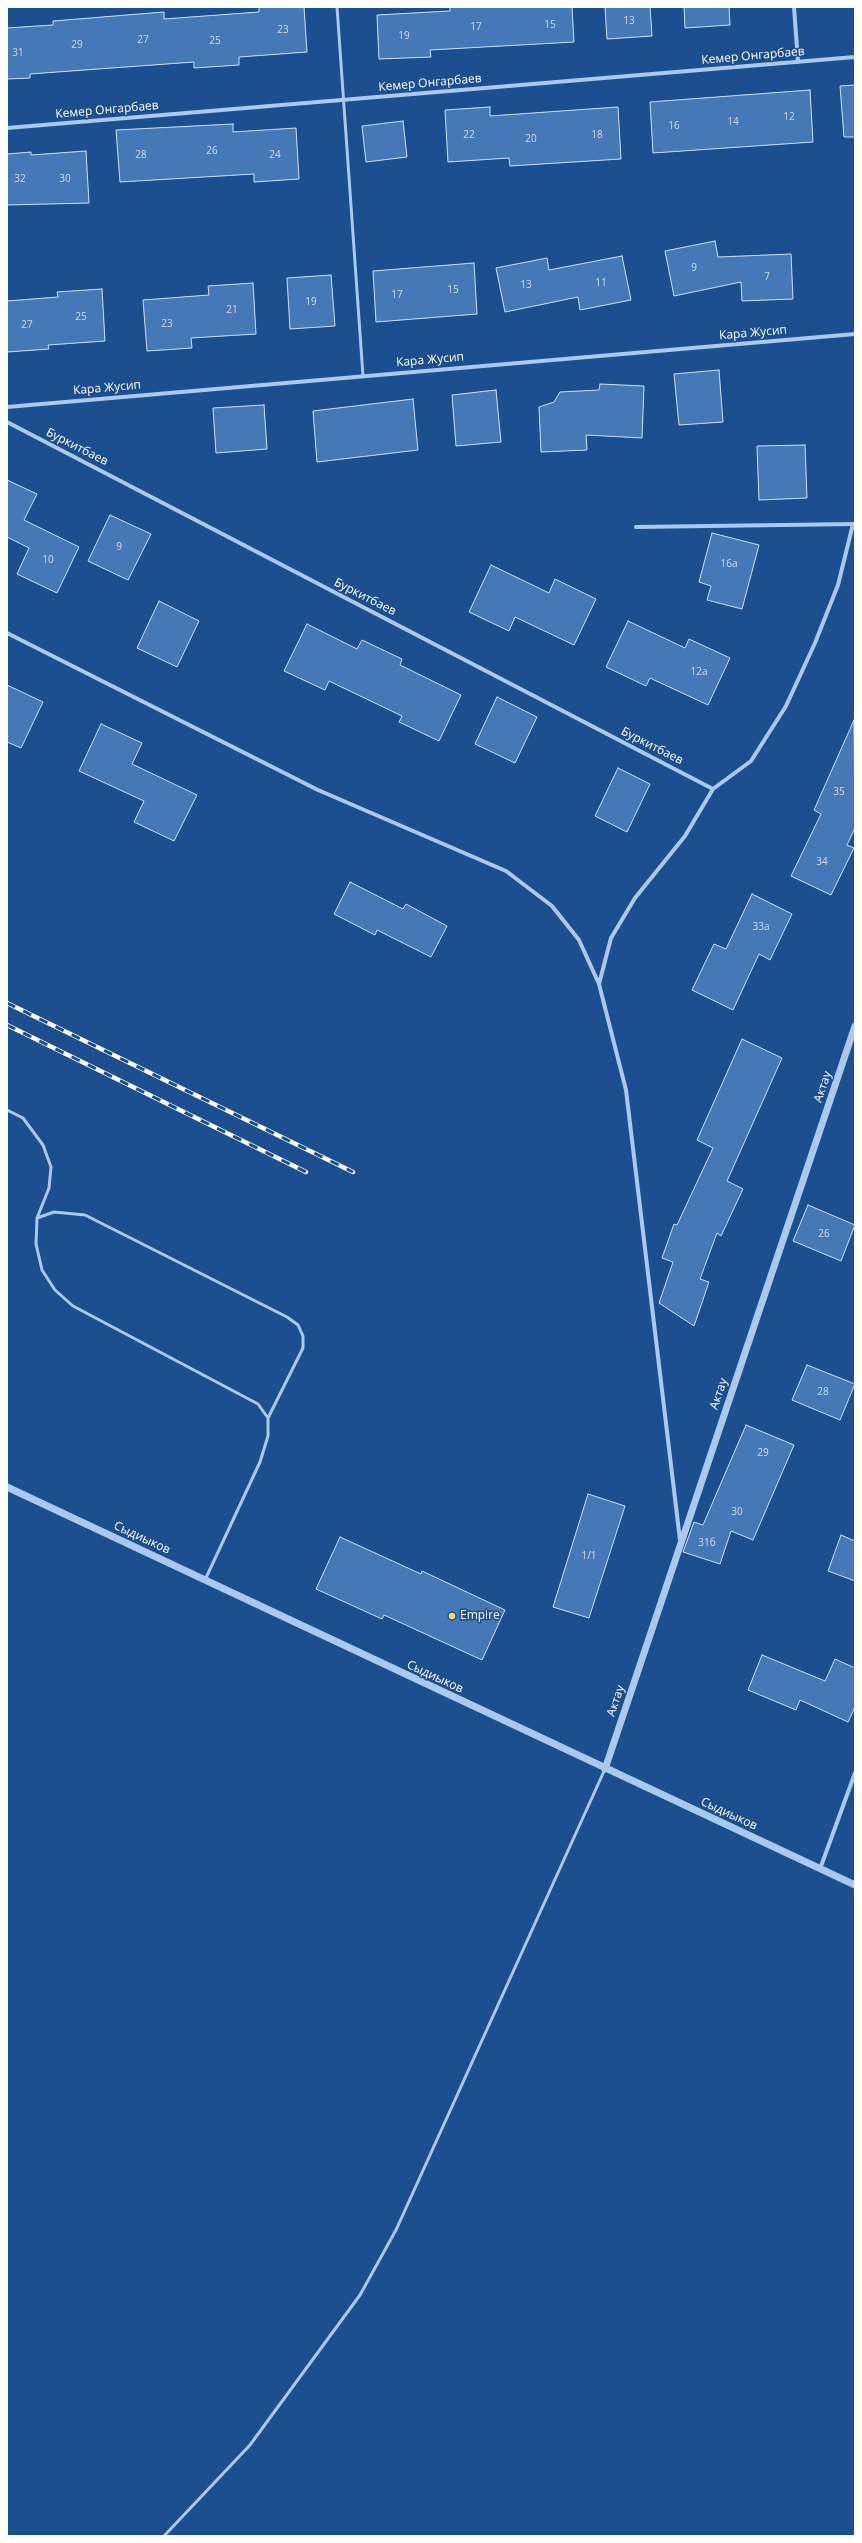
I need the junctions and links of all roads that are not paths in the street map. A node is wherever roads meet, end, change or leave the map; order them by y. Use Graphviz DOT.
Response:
graph roads {
  1 [pos="337,7"];
  2 [pos="794,7"];
  3 [pos="855,57"];
  4 [pos="798,62"];
  5 [pos="344,100"];
  6 [pos="7,128"];
  7 [pos="855,334"];
  8 [pos="363,376"];
  9 [pos="7,407"];
  10 [pos="7,422"];
  11 [pos="854,524"];
  12 [pos="636,527"];
  13 [pos="7,633"];
  14 [pos="713,789"];
  15 [pos="599,984"];
  16 [pos="855,1026"];
  17 [pos="7,1110"];
  18 [pos="37,1218"];
  19 [pos="268,1418"];
  20 [pos="7,1487"];
  21 [pos="681,1542"];
  22 [pos="204,1580"];
  23 [pos="605,1769"];
  24 [pos="855,1773"];
  25 [pos="820,1869"];
  26 [pos="855,1885"];
  27 [pos="164,2536"];
  1 -- 5 [label="lane"];
  2 -- 4 [label="street"];
  3 -- 4 [label="street, Кемер Онгарбаев"];
  4 -- 5 [label="street, Кемер Онгарбаев"];
  5 -- 6 [label="street, Кемер Онгарбаев"];
  5 -- 8 [label="lane"];
  7 -- 8 [label="street, Кара Жусип"];
  8 -- 9 [label="street, Кара Жусип"];
  10 -- 14 [label="street, Буркитбаев"];
  11 -- 12 [label="street"];
  11 -- 14 [label="street"];
  13 -- 15 [label="street"];
  14 -- 15 [label="street"];
  15 -- 21 [label="street"];
  16 -- 21 [label="street, Актау"];
  17 -- 18 [label="lane"];
  18 -- 19 [label="lane"];
  18 -- 19 [label="lane"];
  19 -- 22 [label="lane"];
  20 -- 22 [label="street, Сыдиыков"];
  21 -- 23 [label="street, Актау"];
  22 -- 23 [label="street, Сыдиыков"];
  23 -- 25 [label="street, Сыдиыков"];
  23 -- 27 [label="lane"];
  24 -- 25 [label="street"];
  25 -- 26 [label="street, Сыдиыков"];
}
